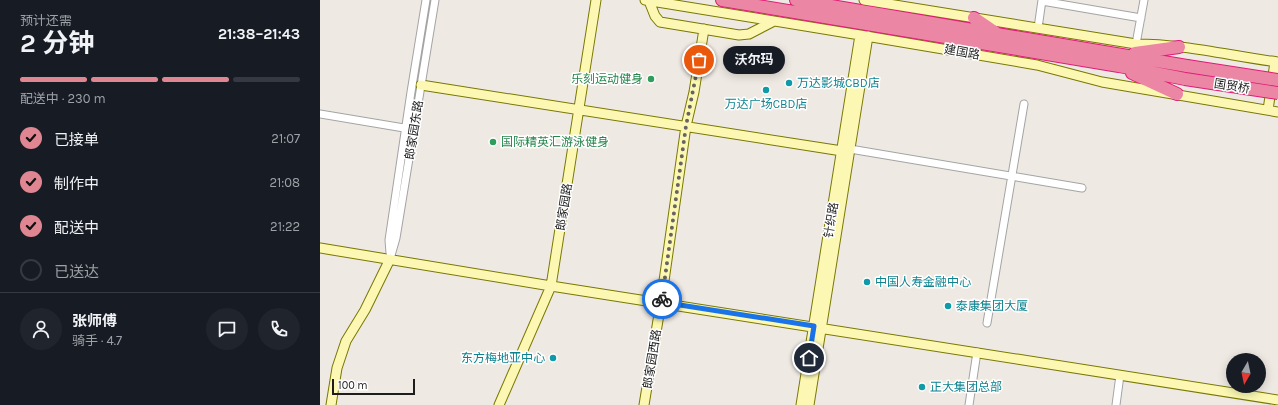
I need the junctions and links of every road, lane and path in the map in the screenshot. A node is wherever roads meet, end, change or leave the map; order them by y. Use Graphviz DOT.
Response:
graph roads {
  1 [pos="426,0"];
  2 [pos="435,0"];
  3 [pos="596,0"];
  4 [pos="647,0"];
  5 [pos="722,0"];
  6 [pos="796,0"];
  7 [pos="864,0"];
  8 [pos="1144,0"];
  9 [pos="1042,1"];
  10 [pos="974,18"];
  11 [pos="1141,18"];
  12 [pos="774,21"];
  13 [pos="1038,28"];
  14 [pos="704,29"];
  15 [pos="864,35"];
  16 [pos="998,35"];
  17 [pos="1136,44"];
  18 [pos="1179,47"];
  19 [pos="1120,61"];
  20 [pos="1276,62"];
  21 [pos="1103,64"];
  22 [pos="1187,66"];
  23 [pos="1185,79"];
  24 [pos="1278,80"];
  25 [pos="422,85"];
  26 [pos="1149,89"];
  27 [pos="1278,93"];
  28 [pos="1177,94"];
  29 [pos="1024,104"];
  30 [pos="579,110"];
  31 [pos="1268,110"];
  32 [pos="1278,112"];
  33 [pos="320,114"];
  34 [pos="686,126"];
  35 [pos="405,128"];
  36 [pos="414,130"];
  37 [pos="846,150"];
  38 [pos="1012,176"];
  39 [pos="1082,188"];
  40 [pos="320,248"];
  41 [pos="390,259"];
  42 [pos="552,286"];
  43 [pos="661,302"];
  44 [pos="987,323"];
  45 [pos="817,327"];
  46 [pos="977,352"];
  47 [pos="1120,375"];
  48 [pos="1278,400"];
  49 [pos="331,405"];
  50 [pos="499,405"];
  51 [pos="644,405"];
  52 [pos="801,405"];
  53 [pos="809,405"];
  54 [pos="969,405"];
  55 [pos="1116,405"];
  1 -- 35 [label="street, 郎家园东路"];
  2 -- 25 [label="street, 郎家园东路"];
  3 -- 30 [label="street, 郎家园路"];
  4 -- 12 [label="street, 建国路"];
  4 -- 14 [label="street"];
  5 -- 21 [label="highway, 建国路"];
  6 -- 16 [label="highway, 建国路"];
  7 -- 10 [label="street"];
  8 -- 11 [label="street"];
  9 -- 11 [label="street"];
  9 -- 13 [label="street"];
  10 -- 13 [label="street"];
  10 -- 16 [label="highway"];
  11 -- 17 [label="street"];
  12 -- 14 [label="street"];
  12 -- 15 [label="street, 建国路"];
  13 -- 17 [label="street"];
  14 -- 34 [label="street, 郎家园西路"];
  15 -- 26 [label="street, 建国路"];
  15 -- 37 [label="street, 针织路"];
  16 -- 19 [label="highway, 建国路"];
  17 -- 18 [label="street"];
  18 -- 19 [label="highway"];
  18 -- 20 [label="street"];
  19 -- 21 [label="highway, 建国路"];
  19 -- 22 [label="highway, 建国路"];
  19 -- 23 [label="highway, 建国路"];
  19 -- 28 [label="highway"];
  20 -- 31 [label="street"];
  21 -- 26 [label="highway"];
  22 -- 24 [label="highway, 国贸桥, bridge"];
  23 -- 27 [label="highway, 国贸桥, bridge"];
  25 -- 30 [label="street"];
  25 -- 36 [label="street, 郎家园东路"];
  26 -- 28 [label="street, 建国路"];
  28 -- 31 [label="street, 建国路"];
  29 -- 38 [label="street"];
  30 -- 34 [label="street"];
  30 -- 42 [label="street, 郎家园路"];
  31 -- 32 [label="street, 建国路"];
  33 -- 35 [label="street"];
  34 -- 37 [label="street"];
  34 -- 43 [label="street, 郎家园西路"];
  35 -- 36 [label="street"];
  35 -- 41 [label="street, 郎家园东路"];
  36 -- 41 [label="street, 郎家园东路"];
  37 -- 38 [label="street"];
  37 -- 45 [label="street, 针织路"];
  38 -- 39 [label="street"];
  38 -- 44 [label="street"];
  40 -- 41 [label="street"];
  41 -- 42 [label="street"];
  41 -- 49 [label="street, 郎家园东路"];
  42 -- 43 [label="street"];
  42 -- 50 [label="street, 郎家园路"];
  43 -- 45 [label="street"];
  43 -- 51 [label="street, 郎家园西路"];
  45 -- 46 [label="street"];
  45 -- 52 [label="street, 针织路"];
  45 -- 53 [label="street, 针织路"];
  46 -- 47 [label="street"];
  46 -- 54 [label="street"];
  47 -- 48 [label="street"];
  47 -- 55 [label="street"];
}
